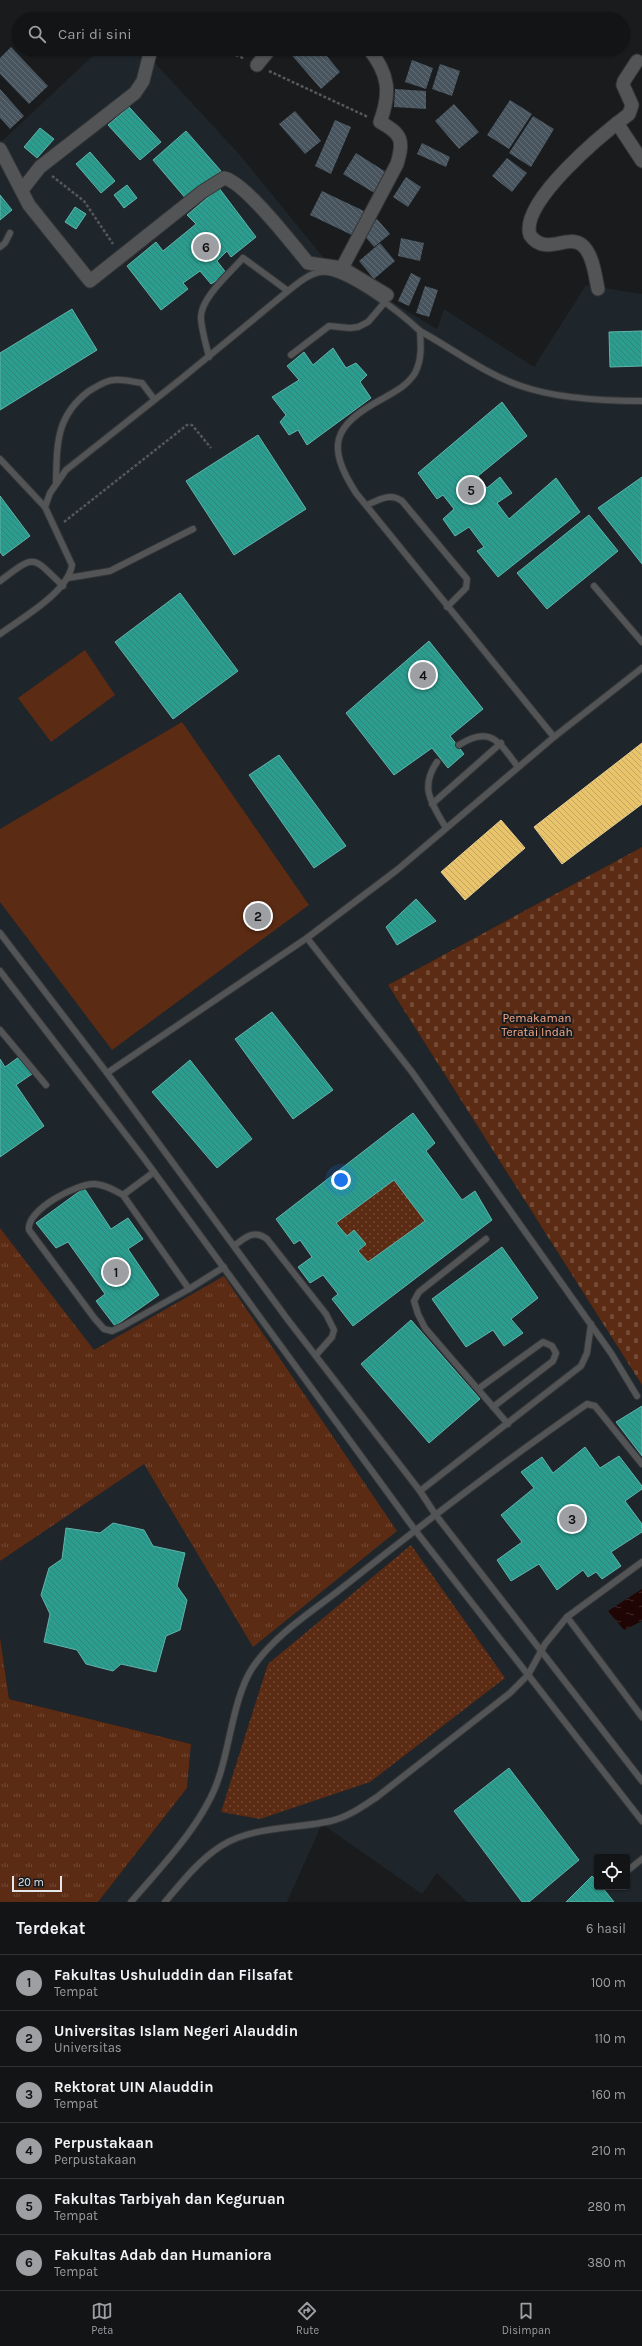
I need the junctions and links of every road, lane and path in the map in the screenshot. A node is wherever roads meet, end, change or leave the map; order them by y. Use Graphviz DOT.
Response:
graph roads {
  1 [pos="149,56"];
  2 [pos="237,56"];
  3 [pos="264,56"];
  4 [pos="374,56"];
  5 [pos="637,61"];
  6 [pos="257,65"];
  7 [pos="380,122"];
  8 [pos="617,123"];
  9 [pos="0,149"];
  10 [pos="642,161"];
  11 [pos="40,167"];
  12 [pos="22,190"];
  13 [pos="10,233"];
  14 [pos="0,247"];
  15 [pos="121,256"];
  16 [pos="342,268"];
  17 [pos="598,289"];
  18 [pos="288,291"];
  19 [pos="386,298"];
  20 [pos="420,331"];
  21 [pos="291,355"];
  22 [pos="208,356"];
  23 [pos="154,399"];
  24 [pos="642,401"];
  25 [pos="211,448"];
  26 [pos="0,459"];
  27 [pos="56,482"];
  28 [pos="367,505"];
  29 [pos="45,507"];
  30 [pos="193,529"];
  31 [pos="54,530"];
  32 [pos="68,578"];
  33 [pos="0,581"];
  34 [pos="63,586"];
  35 [pos="594,586"];
  36 [pos="447,607"];
  37 [pos="0,634"];
  38 [pos="642,642"];
  39 [pos="642,668"];
  40 [pos="554,737"];
  41 [pos="501,744"];
  42 [pos="459,745"];
  43 [pos="437,762"];
  44 [pos="518,767"];
  45 [pos="432,804"];
  46 [pos="446,828"];
  47 [pos="0,933"];
  48 [pos="307,938"];
  49 [pos="0,971"];
  50 [pos="0,1030"];
  51 [pos="107,1073"];
  52 [pos="46,1085"];
  53 [pos="154,1172"];
  54 [pos="123,1195"];
  55 [pos="486,1238"];
  56 [pos="234,1246"];
  57 [pos="224,1267"];
  58 [pos="189,1289"];
  59 [pos="591,1324"];
  60 [pos="316,1355"];
  61 [pos="478,1389"];
  62 [pos="637,1396"];
  63 [pos="493,1407"];
  64 [pos="508,1424"];
  65 [pos="642,1464"];
  66 [pos="420,1491"];
  67 [pos="435,1514"];
  68 [pos="415,1530"];
  69 [pos="642,1562"];
  70 [pos="567,1617"];
  71 [pos="541,1653"];
  72 [pos="528,1676"];
  73 [pos="642,1717"];
  74 [pos="642,1781"];
  75 [pos="642,1821"];
  76 [pos="642,1859"];
  77 [pos="630,1869"];
  78 [pos="131,1902"];
  79 [pos="164,1902"];
  1 -- 11 [label="street"];
  2 -- 6 [label="path"];
  3 -- 6 [label="street"];
  4 -- 7 [label="street"];
  5 -- 8 [label="street"];
  6 -- 7 [label="path"];
  7 -- 16 [label="street"];
  8 -- 10 [label="street"];
  8 -- 17 [label="street"];
  9 -- 12 [label="street"];
  11 -- 12 [label="street"];
  11 -- 15 [label="path"];
  12 -- 15 [label="street"];
  13 -- 14 [label="lane"];
  15 -- 16 [label="street"];
  16 -- 19 [label="street"];
  18 -- 19 [label="lane"];
  18 -- 22 [label="lane"];
  18 -- 22 [label="lane"];
  19 -- 20 [label="lane"];
  19 -- 21 [label="lane"];
  20 -- 24 [label="lane"];
  20 -- 28 [label="lane"];
  22 -- 23 [label="lane"];
  23 -- 27 [label="lane"];
  23 -- 27 [label="lane"];
  25 -- 31 [label="path"];
  26 -- 29 [label="lane"];
  27 -- 29 [label="lane"];
  28 -- 36 [label="lane"];
  28 -- 36 [label="lane"];
  29 -- 31 [label="lane"];
  30 -- 32 [label="lane"];
  31 -- 32 [label="lane"];
  32 -- 34 [label="lane"];
  33 -- 34 [label="lane"];
  34 -- 37 [label="lane"];
  35 -- 38 [label="lane"];
  36 -- 40 [label="lane"];
  39 -- 40 [label="lane"];
  40 -- 44 [label="lane"];
  41 -- 42 [label="lane"];
  41 -- 44 [label="lane"];
  41 -- 45 [label="lane"];
  43 -- 45 [label="lane"];
  44 -- 46 [label="lane"];
  45 -- 46 [label="lane"];
  46 -- 48 [label="lane"];
  47 -- 51 [label="lane"];
  48 -- 51 [label="lane"];
  48 -- 59 [label="lane"];
  49 -- 53 [label="lane"];
  50 -- 52 [label="lane"];
  51 -- 56 [label="lane"];
  53 -- 54 [label="lane"];
  53 -- 57 [label="lane"];
  54 -- 58 [label="lane"];
  54 -- 58 [label="lane"];
  55 -- 61 [label="lane"];
  56 -- 60 [label="lane"];
  56 -- 60 [label="lane"];
  57 -- 58 [label="lane"];
  57 -- 68 [label="lane"];
  59 -- 62 [label="lane"];
  59 -- 64 [label="lane"];
  60 -- 66 [label="lane"];
  61 -- 63 [label="lane"];
  61 -- 63 [label="lane"];
  63 -- 64 [label="lane"];
  64 -- 66 [label="lane"];
  65 -- 67 [label="lane"];
  66 -- 67 [label="lane"];
  67 -- 68 [label="lane"];
  67 -- 71 [label="lane"];
  68 -- 72 [label="lane"];
  68 -- 78 [label="lane"];
  69 -- 70 [label="lane"];
  70 -- 71 [label="lane"];
  70 -- 73 [label="lane"];
  71 -- 72 [label="lane"];
  71 -- 74 [label="lane"];
  72 -- 75 [label="lane"];
  72 -- 79 [label="lane"];
  76 -- 77 [label="lane"];
}
